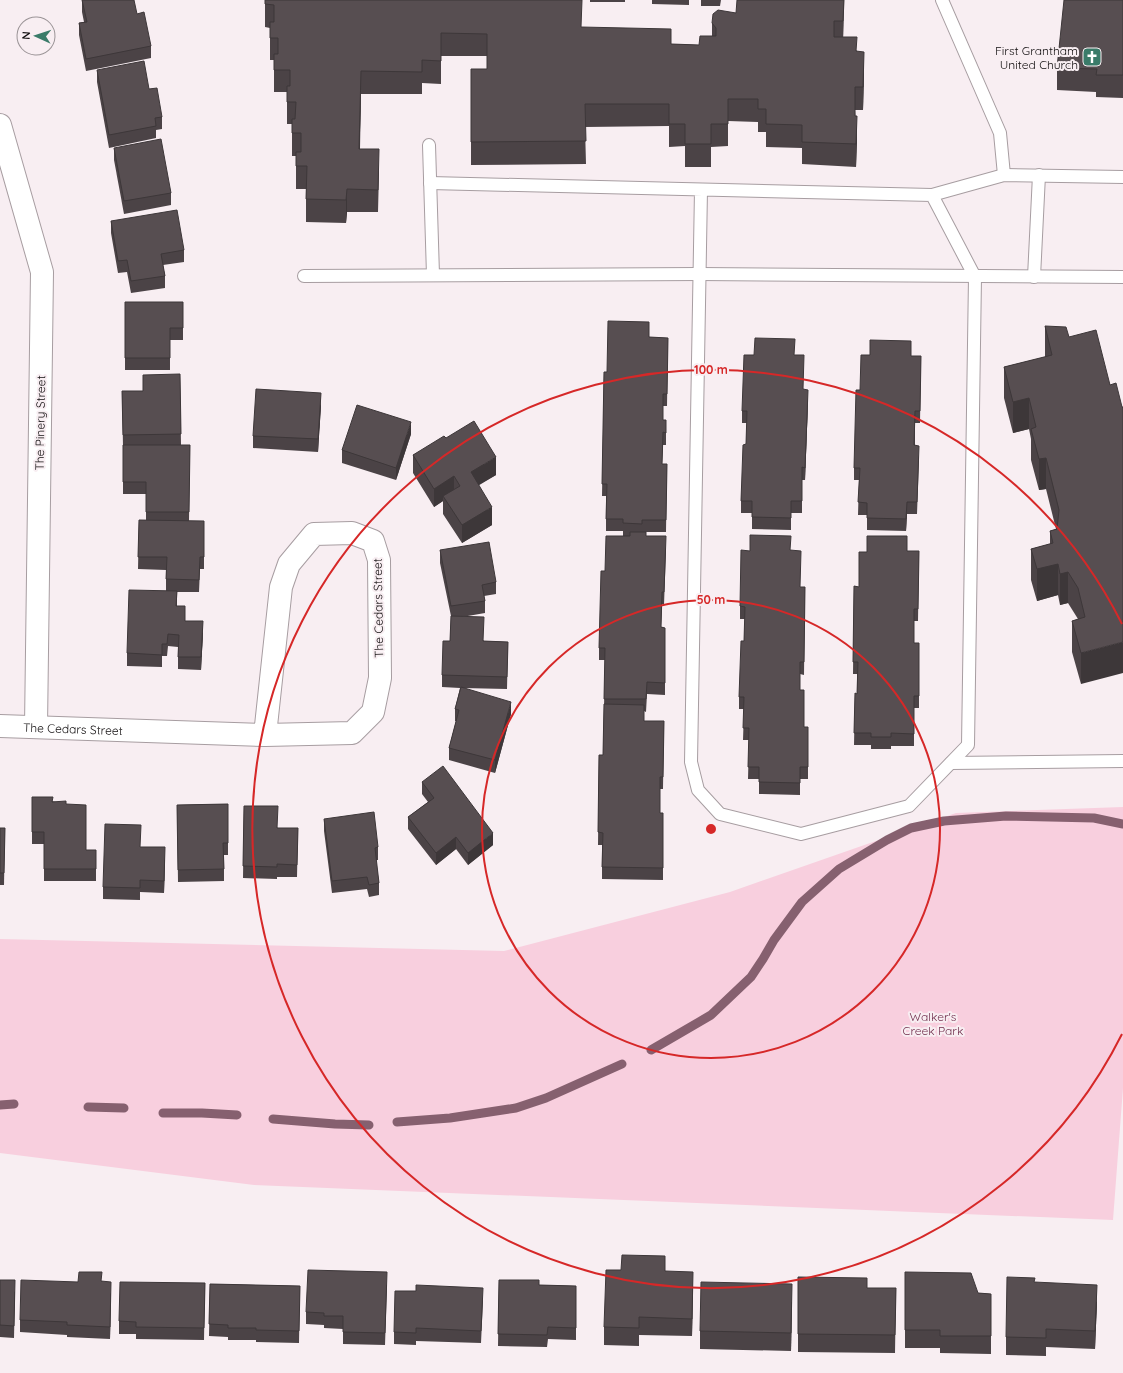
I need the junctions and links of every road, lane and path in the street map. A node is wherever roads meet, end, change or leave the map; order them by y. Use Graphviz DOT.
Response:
graph roads {
  1 [pos="942,0"];
  2 [pos="0,125"];
  3 [pos="429,144"];
  4 [pos="1004,175"];
  5 [pos="1039,175"];
  6 [pos="1123,177"];
  7 [pos="430,183"];
  8 [pos="701,190"];
  9 [pos="932,195"];
  10 [pos="699,274"];
  11 [pos="433,275"];
  12 [pos="304,276"];
  13 [pos="975,277"];
  14 [pos="1034,277"];
  15 [pos="1123,277"];
  16 [pos="0,726"];
  17 [pos="36,727"];
  18 [pos="265,735"];
  19 [pos="1123,760"];
  20 [pos="951,763"];
  1 -- 4 [label="lane"];
  2 -- 17 [label="street, The Pinery Street"];
  3 -- 7 [label="lane"];
  4 -- 5 [label="lane"];
  4 -- 9 [label="lane"];
  5 -- 6 [label="lane"];
  5 -- 14 [label="lane"];
  7 -- 8 [label="lane"];
  7 -- 11 [label="lane"];
  8 -- 9 [label="lane"];
  8 -- 10 [label="lane"];
  9 -- 13 [label="lane"];
  10 -- 11 [label="lane"];
  10 -- 13 [label="lane"];
  10 -- 20 [label="lane"];
  11 -- 12 [label="lane"];
  13 -- 14 [label="lane"];
  13 -- 20 [label="lane"];
  14 -- 15 [label="lane"];
  16 -- 17 [label="street, The Cedars Street"];
  17 -- 18 [label="street, The Cedars Street"];
  18 -- 18 [label="street, The Cedars Street"];
  19 -- 20 [label="lane"];
}
